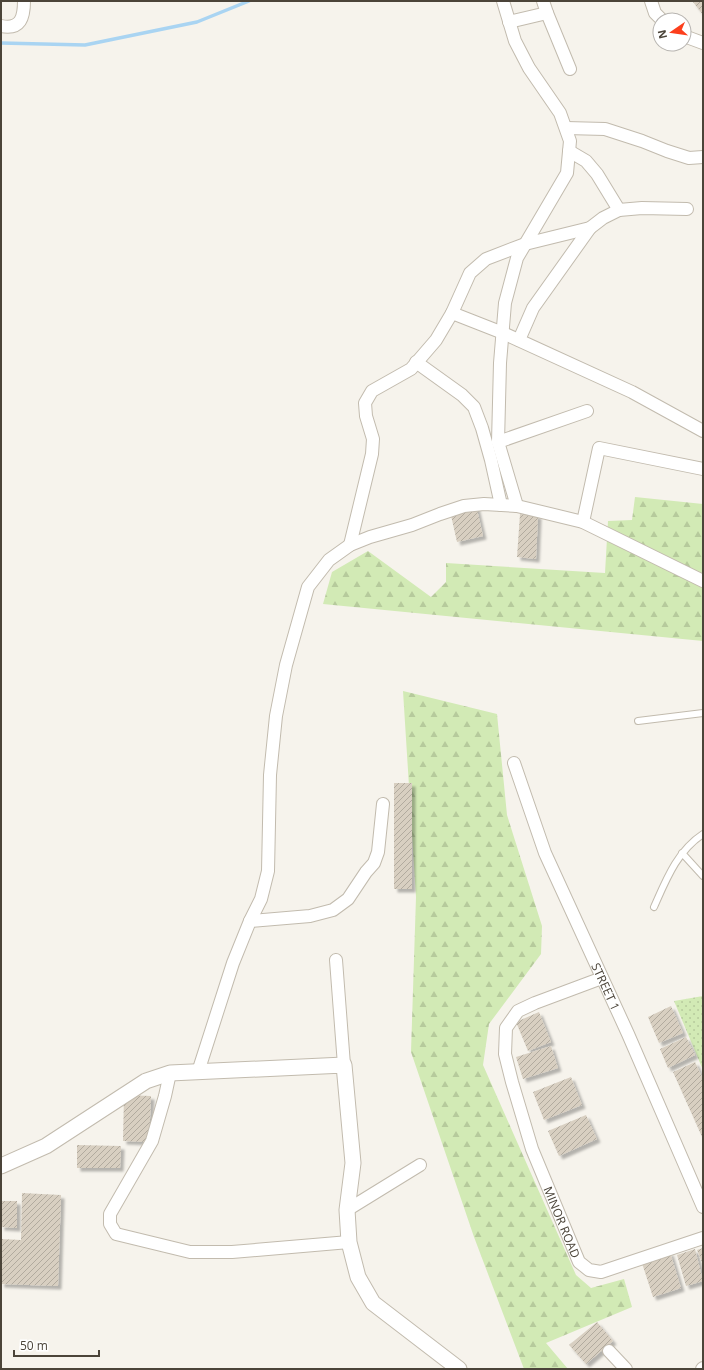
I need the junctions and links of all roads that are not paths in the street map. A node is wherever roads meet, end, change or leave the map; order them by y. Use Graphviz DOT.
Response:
graph roads {
  1 [pos="24,1"];
  2 [pos="503,1"];
  3 [pos="651,1"];
  4 [pos="545,7"];
  5 [pos="655,12"];
  6 [pos="509,22"];
  7 [pos="1,26"];
  8 [pos="692,39"];
  9 [pos="703,43"];
  10 [pos="570,69"];
  11 [pos="566,128"];
  12 [pos="569,151"];
  13 [pos="703,157"];
  14 [pos="619,210"];
  15 [pos="687,210"];
  16 [pos="590,228"];
  17 [pos="526,244"];
  18 [pos="452,313"];
  19 [pos="502,333"];
  20 [pos="519,340"];
  21 [pos="416,362"];
  22 [pos="587,411"];
  23 [pos="703,431"];
  24 [pos="498,442"];
  25 [pos="703,469"];
  26 [pos="501,505"];
  27 [pos="517,506"];
  28 [pos="583,522"];
  29 [pos="350,545"];
  30 [pos="703,581"];
  31 [pos="703,713"];
  32 [pos="638,721"];
  33 [pos="514,763"];
  34 [pos="382,804"];
  35 [pos="703,834"];
  36 [pos="682,853"];
  37 [pos="703,876"];
  38 [pos="654,907"];
  39 [pos="250,921"];
  40 [pos="336,960"];
  41 [pos="602,978"];
  42 [pos="344,1065"];
  43 [pos="198,1072"];
  44 [pos="170,1073"];
  45 [pos="420,1165"];
  46 [pos="1,1166"];
  47 [pos="703,1208"];
  48 [pos="347,1210"];
  49 [pos="703,1238"];
  50 [pos="349,1242"];
  51 [pos="608,1351"];
  52 [pos="459,1369"];
  53 [pos="626,1369"];
  1 -- 7 [label="street"];
  2 -- 6 [label="street"];
  3 -- 5 [label="street"];
  4 -- 6 [label="street"];
  4 -- 10 [label="street"];
  6 -- 11 [label="street"];
  8 -- 9 [label="street"];
  11 -- 12 [label="street"];
  11 -- 13 [label="street"];
  12 -- 14 [label="street"];
  12 -- 17 [label="street"];
  14 -- 15 [label="street"];
  14 -- 16 [label="street"];
  16 -- 17 [label="street"];
  16 -- 20 [label="street"];
  17 -- 18 [label="street"];
  17 -- 19 [label="street"];
  18 -- 19 [label="street"];
  18 -- 21 [label="street"];
  19 -- 20 [label="street"];
  19 -- 24 [label="street"];
  20 -- 23 [label="street"];
  21 -- 26 [label="street"];
  21 -- 29 [label="street"];
  22 -- 24 [label="street"];
  24 -- 27 [label="street"];
  25 -- 28 [label="street"];
  26 -- 27 [label="street"];
  26 -- 29 [label="street"];
  27 -- 28 [label="street"];
  28 -- 30 [label="street"];
  29 -- 39 [label="street"];
  31 -- 32 [label="lane"];
  33 -- 41 [label="street, STREET 1"];
  34 -- 39 [label="street"];
  35 -- 36 [label="lane"];
  36 -- 37 [label="lane"];
  36 -- 38 [label="lane"];
  39 -- 43 [label="street"];
  40 -- 42 [label="street"];
  41 -- 47 [label="street, STREET 1"];
  41 -- 49 [label="street, MINOR ROAD"];
  42 -- 43 [label="street"];
  42 -- 48 [label="street"];
  43 -- 44 [label="street"];
  44 -- 46 [label="street"];
  44 -- 50 [label="street"];
  45 -- 48 [label="street"];
  48 -- 50 [label="street"];
  50 -- 52 [label="street"];
  51 -- 53 [label="street"];
}
